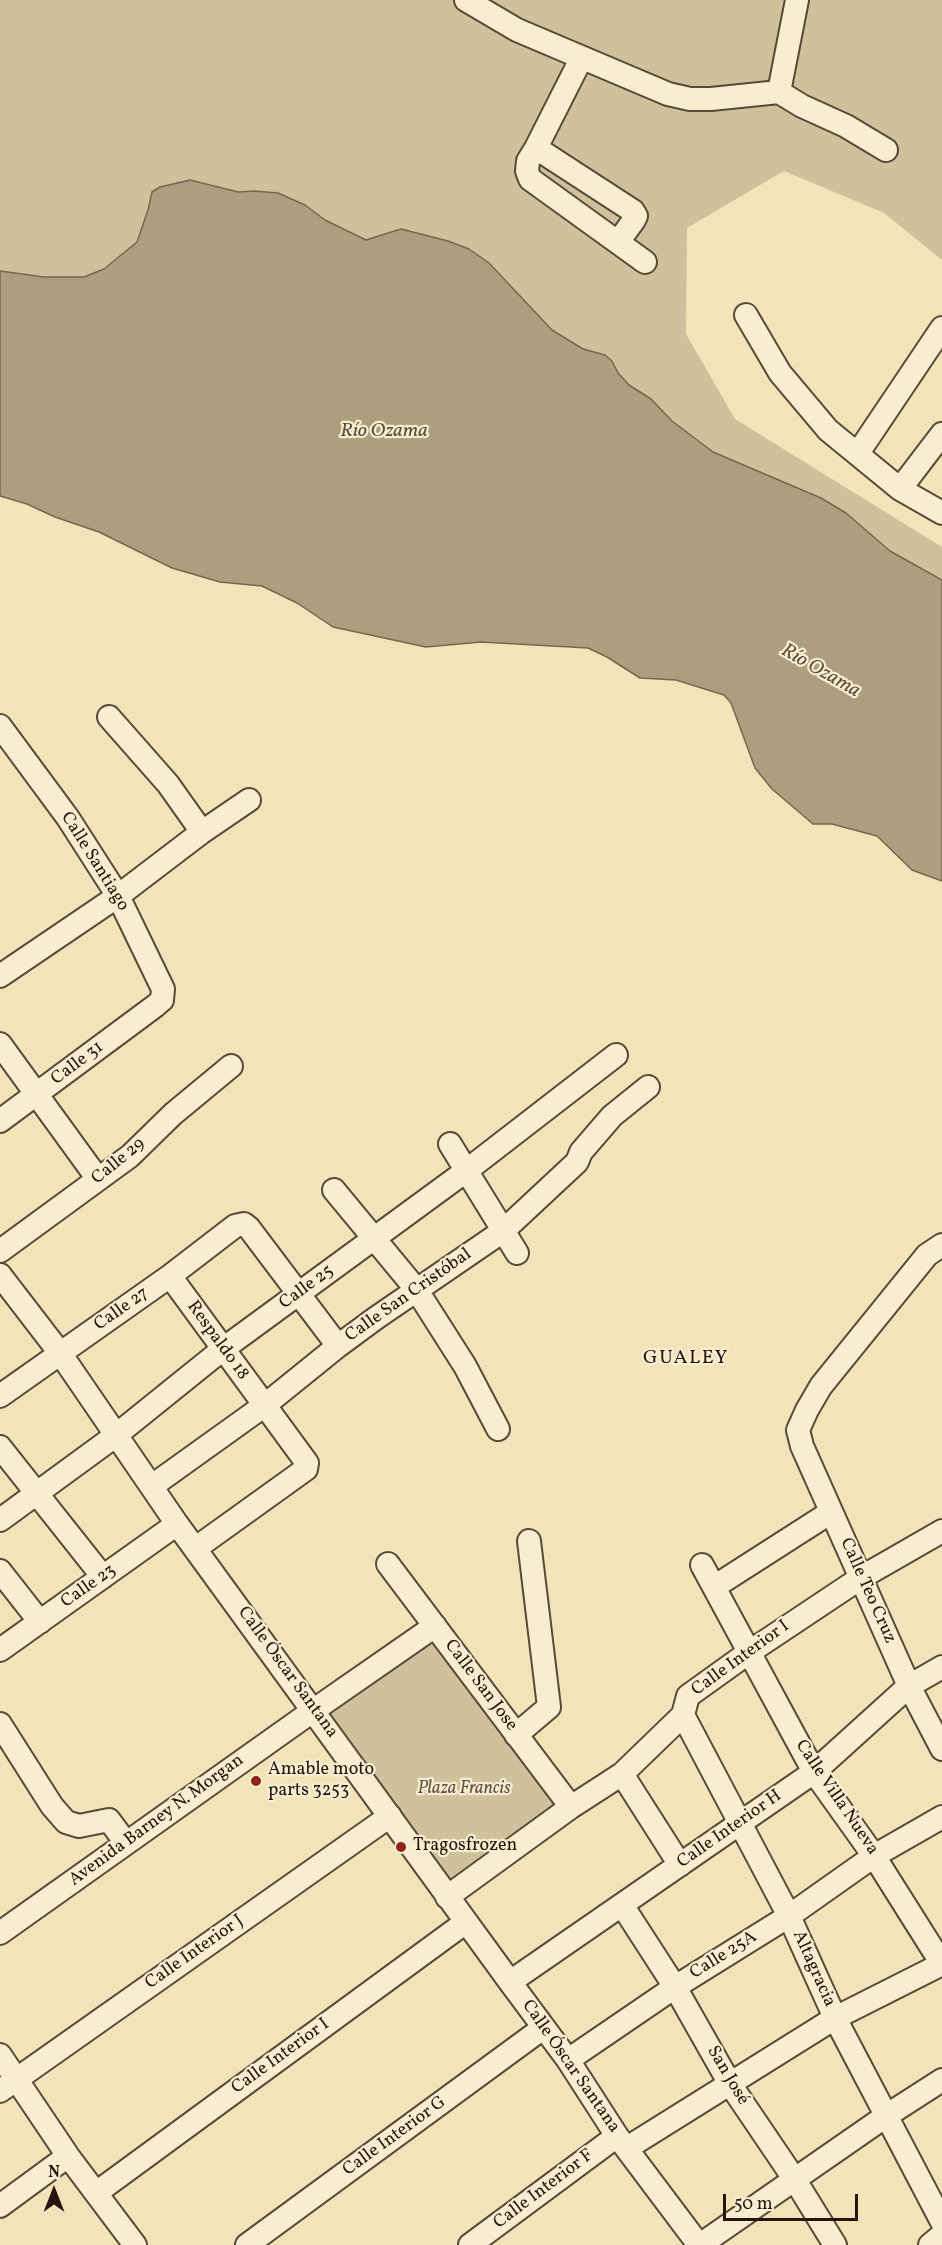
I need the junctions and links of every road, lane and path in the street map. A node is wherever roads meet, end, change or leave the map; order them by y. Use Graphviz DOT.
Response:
graph roads {
  1 [pos="466,0"];
  2 [pos="797,0"];
  3 [pos="581,58"];
  4 [pos="779,92"];
  5 [pos="536,148"];
  6 [pos="886,150"];
  7 [pos="618,242"];
  8 [pos="645,262"];
  9 [pos="746,315"];
  10 [pos="942,328"];
  11 [pos="942,434"];
  12 [pos="858,453"];
  13 [pos="900,489"];
  14 [pos="942,513"];
  15 [pos="109,717"];
  16 [pos="0,726"];
  17 [pos="249,800"];
  18 [pos="202,832"];
  19 [pos="118,896"];
  20 [pos="0,976"];
  21 [pos="155,1006"];
  22 [pos="0,1044"];
  23 [pos="616,1055"];
  24 [pos="231,1066"];
  25 [pos="648,1087"];
  26 [pos="37,1095"];
  27 [pos="0,1121"];
  28 [pos="450,1144"];
  29 [pos="466,1171"];
  30 [pos="98,1179"];
  31 [pos="334,1190"];
  32 [pos="503,1231"];
  33 [pos="376,1239"];
  34 [pos="942,1245"];
  35 [pos="0,1251"];
  36 [pos="517,1253"];
  37 [pos="0,1275"];
  38 [pos="170,1276"];
  39 [pos="416,1289"];
  40 [pos="298,1293"];
  41 [pos="338,1346"];
  42 [pos="223,1349"];
  43 [pos="60,1353"];
  44 [pos="0,1396"];
  45 [pos="264,1405"];
  46 [pos="498,1429"];
  47 [pos="115,1436"];
  48 [pos="0,1447"];
  49 [pos="152,1486"];
  50 [pos="36,1493"];
  51 [pos="831,1512"];
  52 [pos="0,1520"];
  53 [pos="177,1524"];
  54 [pos="942,1531"];
  55 [pos="528,1541"];
  56 [pos="196,1548"];
  57 [pos="388,1564"];
  58 [pos="702,1565"];
  59 [pos="0,1570"];
  60 [pos="103,1577"];
  61 [pos="862,1577"];
  62 [pos="714,1587"];
  63 [pos="40,1622"];
  64 [pos="435,1626"];
  65 [pos="0,1650"];
  66 [pos="748,1653"];
  67 [pos="942,1667"];
  68 [pos="909,1686"];
  69 [pos="314,1710"];
  70 [pos="683,1715"];
  71 [pos="0,1724"];
  72 [pos="516,1735"];
  73 [pos="942,1749"];
  74 [pos="814,1772"];
  75 [pos="621,1774"];
  76 [pos="571,1807"];
  77 [pos="390,1816"];
  78 [pos="942,1817"];
  79 [pos="739,1824"];
  80 [pos="126,1843"];
  81 [pos="874,1856"];
  82 [pos="680,1865"];
  83 [pos="447,1897"];
  84 [pos="621,1905"];
  85 [pos="789,1916"];
  86 [pos="466,1922"];
  87 [pos="0,1933"];
  88 [pos="942,1964"];
  89 [pos="510,1982"];
  90 [pos="675,1987"];
  91 [pos="835,2018"];
  92 [pos="543,2028"];
  93 [pos="0,2055"];
  94 [pos="568,2060"];
  95 [pos="942,2080"];
  96 [pos="730,2084"];
  97 [pos="9,2085"];
  98 [pos="886,2116"];
  99 [pos="622,2142"];
  100 [pos="68,2156"];
  101 [pos="795,2180"];
  102 [pos="96,2193"];
  103 [pos="0,2206"];
  104 [pos="942,2222"];
  105 [pos="942,2235"];
  106 [pos="135,2245"];
  107 [pos="247,2245"];
  108 [pos="470,2245"];
  109 [pos="700,2245"];
  110 [pos="835,2245"];
  111 [pos="930,2245"];
  1 -- 3 [label="street"];
  2 -- 4 [label="street"];
  3 -- 4 [label="street"];
  3 -- 5 [label="street"];
  4 -- 6 [label="street"];
  5 -- 7 [label="street"];
  5 -- 7 [label="street"];
  7 -- 8 [label="street"];
  9 -- 12 [label="street"];
  10 -- 12 [label="street"];
  11 -- 13 [label="street"];
  12 -- 13 [label="street"];
  13 -- 14 [label="street"];
  15 -- 18 [label="street"];
  16 -- 19 [label="street, Calle Santiago"];
  17 -- 18 [label="street"];
  18 -- 19 [label="street"];
  19 -- 20 [label="street"];
  19 -- 21 [label="street, Calle Santiago"];
  21 -- 26 [label="street, Calle 31"];
  22 -- 26 [label="street"];
  23 -- 29 [label="street, Calle 25"];
  24 -- 30 [label="street, Calle 29"];
  25 -- 32 [label="street, Calle San Cristóbal"];
  26 -- 27 [label="street, Calle 31"];
  26 -- 30 [label="street"];
  28 -- 29 [label="street"];
  29 -- 32 [label="street"];
  29 -- 33 [label="street, Calle 25"];
  30 -- 35 [label="street, Calle 29"];
  31 -- 33 [label="street"];
  32 -- 36 [label="street"];
  32 -- 39 [label="street, Calle San Cristóbal"];
  33 -- 39 [label="street"];
  33 -- 40 [label="street, Calle 25"];
  34 -- 51 [label="street, Calle Teo Cruz"];
  37 -- 43 [label="street, Calle Óscar Santana"];
  38 -- 40 [label="street, Calle 27"];
  38 -- 42 [label="street, Respaldo 18"];
  38 -- 43 [label="street, Calle 27"];
  39 -- 41 [label="street, Calle San Cristóbal"];
  39 -- 46 [label="street"];
  40 -- 41 [label="street"];
  40 -- 42 [label="street, Calle 25"];
  41 -- 45 [label="street, Calle San Cristóbal"];
  42 -- 45 [label="street, Respaldo 18"];
  42 -- 47 [label="street, Calle 25"];
  43 -- 44 [label="street, Calle 27"];
  43 -- 47 [label="street, Calle Óscar Santana"];
  45 -- 49 [label="street, Calle San Cristóbal"];
  45 -- 56 [label="street, Respaldo 18"];
  47 -- 49 [label="street, Calle Óscar Santana"];
  47 -- 50 [label="street, Calle 25"];
  48 -- 50 [label="street"];
  49 -- 53 [label="street, Calle Óscar Santana"];
  50 -- 52 [label="street, Calle 25"];
  50 -- 60 [label="street"];
  51 -- 61 [label="street, Calle Teo Cruz"];
  51 -- 62 [label="street"];
  53 -- 56 [label="street, Calle Óscar Santana"];
  53 -- 60 [label="street, Calle 23"];
  54 -- 61 [label="street, Calle Interior I"];
  55 -- 72 [label="street"];
  56 -- 69 [label="street, Calle Óscar Santana"];
  57 -- 64 [label="street, Calle San Jose"];
  58 -- 62 [label="street, Calle Villa Nueva"];
  59 -- 63 [label="street"];
  60 -- 63 [label="street, Calle 23"];
  61 -- 66 [label="street, Calle Interior I"];
  61 -- 68 [label="street, Calle Teo Cruz"];
  62 -- 66 [label="street, Calle Villa Nueva"];
  63 -- 65 [label="street, Calle 23"];
  64 -- 69 [label="street, Avenida Barney N. Morgan"];
  64 -- 72 [label="street, Calle San Jose"];
  66 -- 70 [label="street, Calle Interior I"];
  66 -- 74 [label="street, Calle Villa Nueva"];
  67 -- 68 [label="street, Calle Interior H"];
  68 -- 73 [label="street, Calle Teo Cruz"];
  68 -- 74 [label="street, Calle Interior H"];
  69 -- 77 [label="street, Calle Óscar Santana"];
  69 -- 80 [label="street, Avenida Barney N. Morgan"];
  70 -- 75 [label="street, Calle Interior I"];
  70 -- 79 [label="street, Altagracia"];
  71 -- 80 [label="street"];
  72 -- 76 [label="street, Calle San Jose"];
  74 -- 79 [label="street, Calle Interior H"];
  74 -- 81 [label="street, Calle Villa Nueva"];
  75 -- 76 [label="street, Calle Interior I"];
  75 -- 82 [label="street"];
  76 -- 83 [label="street, Calle Interior I"];
  77 -- 83 [label="street, Calle Óscar Santana"];
  77 -- 97 [label="street, Calle Interior J"];
  78 -- 81 [label="street, Calle 25A"];
  79 -- 82 [label="street, Calle Interior H"];
  79 -- 85 [label="street, Altagracia"];
  80 -- 87 [label="street, Avenida Barney N. Morgan"];
  81 -- 85 [label="street, Calle 25A"];
  81 -- 88 [label="street, Calle Villa Nueva"];
  82 -- 84 [label="street, Calle Interior H"];
  83 -- 86 [label="street, Calle Óscar Santana"];
  84 -- 89 [label="street, Calle Interior H"];
  84 -- 90 [label="street, San José"];
  85 -- 90 [label="street, Calle 25A"];
  85 -- 91 [label="street, Altagracia"];
  86 -- 89 [label="street, Calle Óscar Santana"];
  86 -- 102 [label="street, Calle Interior I"];
  88 -- 91 [label="street, Calle Interior F"];
  89 -- 92 [label="street, Calle Óscar Santana"];
  90 -- 94 [label="street, Calle 25A"];
  90 -- 96 [label="street, San José"];
  91 -- 96 [label="street, Calle Interior F"];
  91 -- 98 [label="street, Altagracia"];
  92 -- 94 [label="street, Calle Óscar Santana"];
  92 -- 107 [label="street, Calle Interior G"];
  93 -- 97 [label="street"];
  94 -- 99 [label="street, Calle Óscar Santana"];
  95 -- 98 [label="street"];
  96 -- 99 [label="street, Calle Interior F"];
  96 -- 101 [label="street, San José"];
  97 -- 100 [label="street"];
  98 -- 101 [label="street"];
  98 -- 104 [label="street, Altagracia"];
  99 -- 108 [label="street, Calle Interior F"];
  99 -- 109 [label="street, Calle Óscar Santana"];
  100 -- 102 [label="street"];
  100 -- 103 [label="street"];
  101 -- 109 [label="street"];
  101 -- 110 [label="street, San José"];
  102 -- 106 [label="street"];
  105 -- 111 [label="street"];
}
